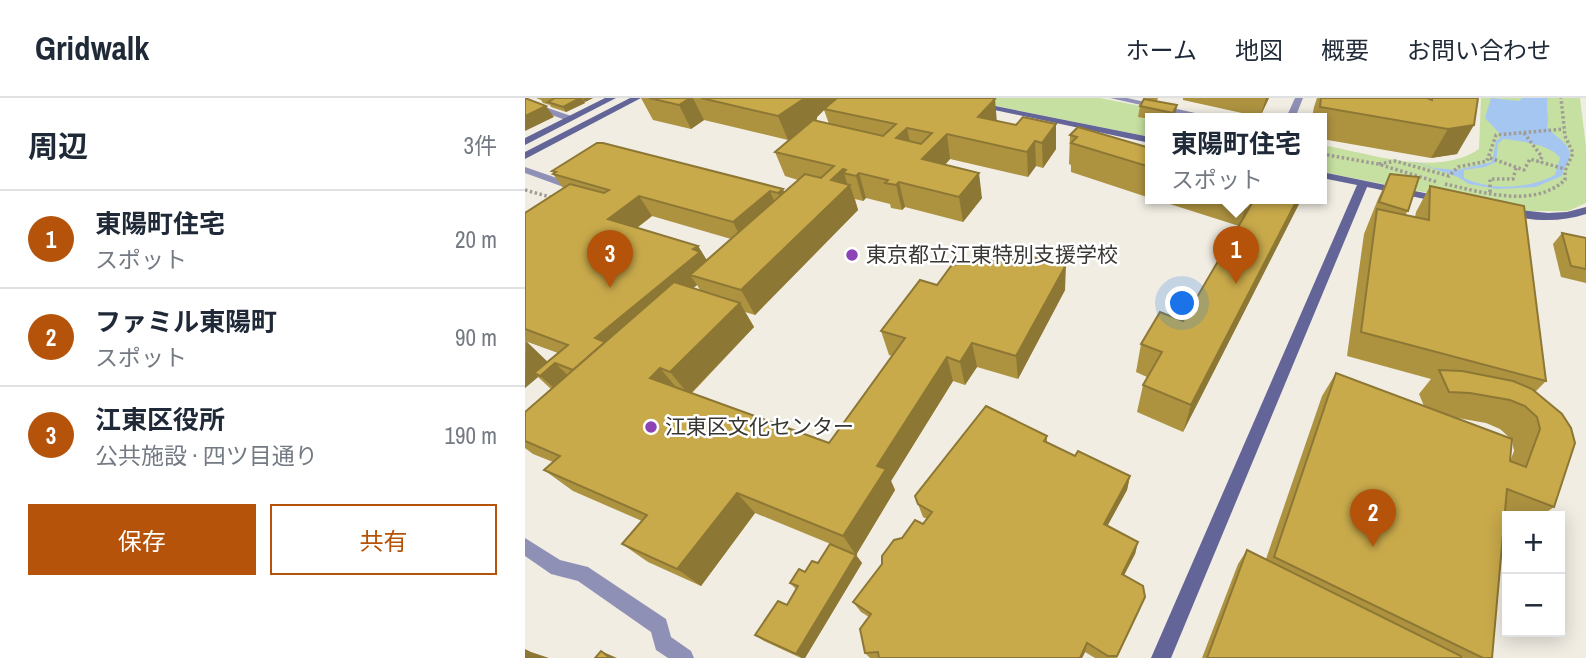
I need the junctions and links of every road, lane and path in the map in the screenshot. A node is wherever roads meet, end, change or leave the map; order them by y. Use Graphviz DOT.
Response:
graph roads {
  1 [pos="612,98"];
  2 [pos="637,98"];
  3 [pos="942,98"];
  4 [pos="1114,98"];
  5 [pos="1561,98"];
  6 [pos="525,102"];
  7 [pos="1189,113"];
  8 [pos="572,118"];
  9 [pos="1564,129"];
  10 [pos="1523,133"];
  11 [pos="1145,139"];
  12 [pos="525,142"];
  13 [pos="1327,155"];
  14 [pos="525,156"];
  15 [pos="1490,158"];
  16 [pos="1539,162"];
  17 [pos="1378,164"];
  18 [pos="1516,168"];
  19 [pos="1565,169"];
  20 [pos="525,170"];
  21 [pos="1327,176"];
  22 [pos="1451,176"];
  23 [pos="1363,184"];
  24 [pos="1448,184"];
  25 [pos="573,187"];
  26 [pos="525,190"];
  27 [pos="1490,192"];
  28 [pos="564,200"];
  29 [pos="1455,202"];
  30 [pos="1495,210"];
  31 [pos="1586,210"];
  32 [pos="525,546"];
  33 [pos="684,658"];
  34 [pos="1161,658"];
  1 -- 8 [label="street"];
  2 -- 14 [label="street"];
  3 -- 11 [label="street"];
  4 -- 7 [label="street"];
  5 -- 9 [label="path"];
  6 -- 8 [label="lane"];
  8 -- 12 [label="street"];
  9 -- 10 [label="path"];
  9 -- 19 [label="path"];
  10 -- 15 [label="path"];
  10 -- 16 [label="path"];
  13 -- 17 [label="path"];
  15 -- 18 [label="path"];
  15 -- 22 [label="path"];
  16 -- 18 [label="path"];
  16 -- 19 [label="path"];
  17 -- 22 [label="path"];
  17 -- 24 [label="path"];
  18 -- 27 [label="path"];
  19 -- 27 [label="path"];
  20 -- 25 [label="street"];
  21 -- 23 [label="street"];
  22 -- 24 [label="path"];
  23 -- 29 [label="street"];
  23 -- 34 [label="street"];
  24 -- 27 [label="path"];
  26 -- 28 [label="path"];
  30 -- 31 [label="street"];
  32 -- 33 [label="street"];
}
